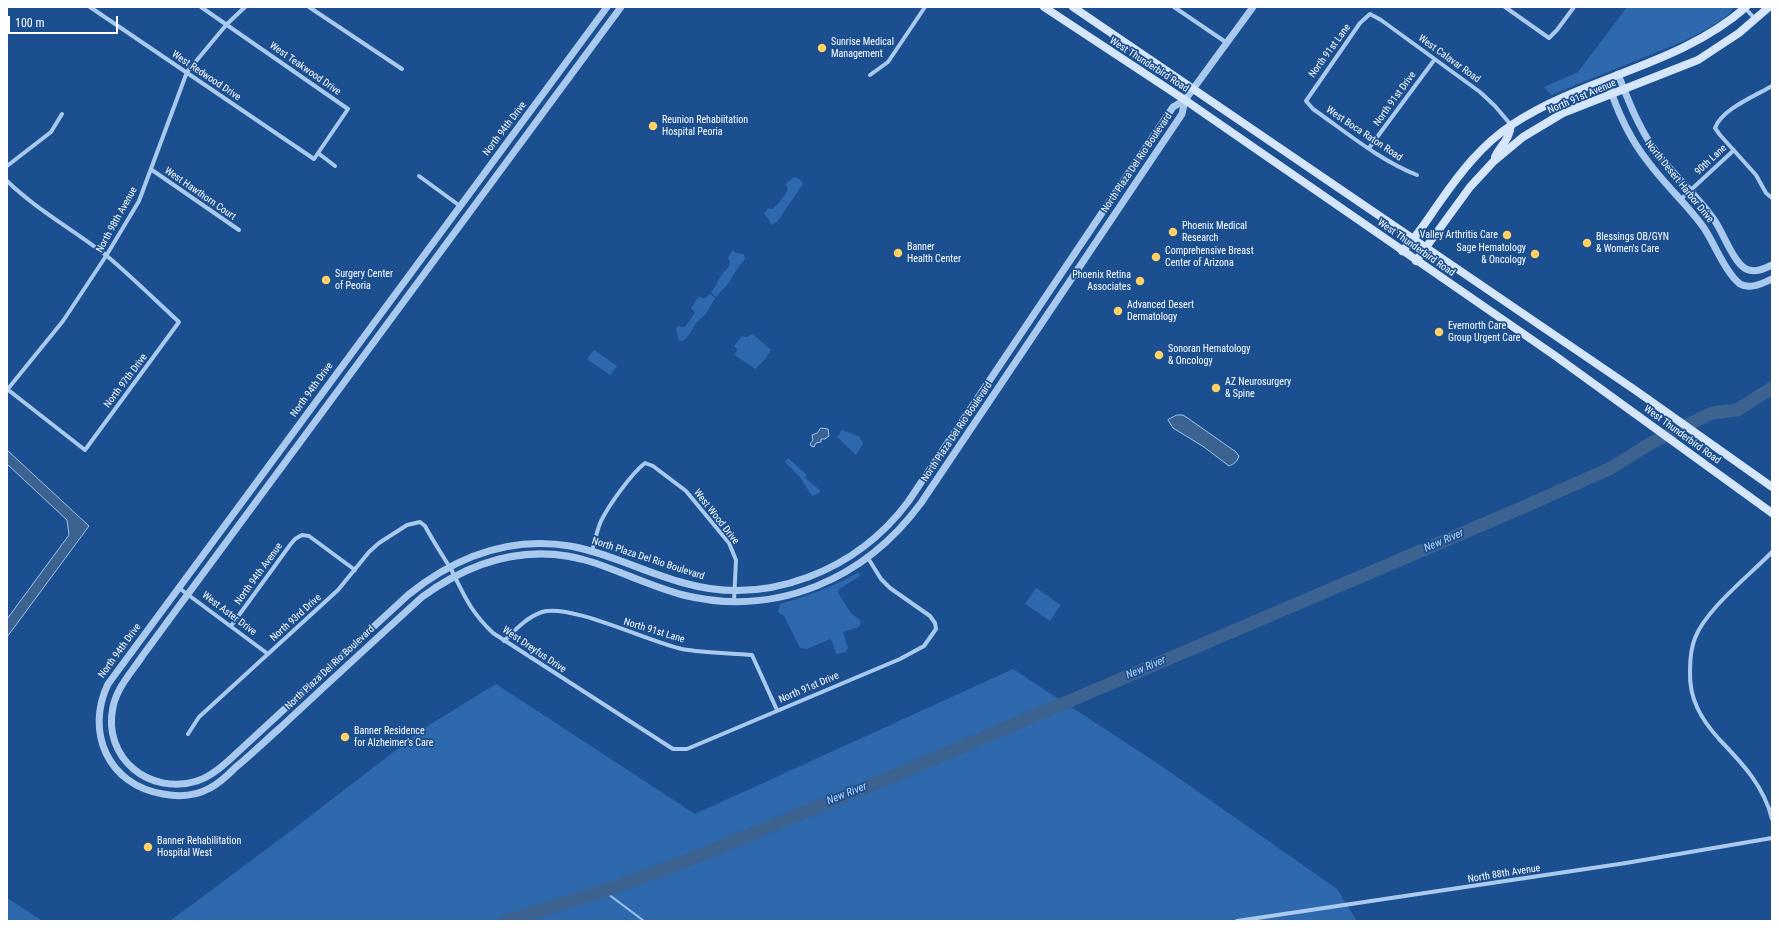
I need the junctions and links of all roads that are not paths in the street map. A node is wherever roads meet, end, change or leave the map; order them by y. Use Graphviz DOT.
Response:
graph roads {
  1 [pos="90,7"];
  2 [pos="201,7"];
  3 [pos="245,7"];
  4 [pos="309,7"];
  5 [pos="608,7"];
  6 [pos="925,7"];
  7 [pos="1044,7"];
  8 [pos="1073,7"];
  9 [pos="1174,7"];
  10 [pos="1253,7"];
  11 [pos="1505,7"];
  12 [pos="1574,7"];
  13 [pos="1745,7"];
  14 [pos="1769,7"];
  15 [pos="619,10"];
  16 [pos="1370,14"];
  17 [pos="1756,20"];
  18 [pos="227,24"];
  19 [pos="1227,43"];
  20 [pos="580,44"];
  21 [pos="589,50"];
  22 [pos="1434,59"];
  23 [pos="402,69"];
  24 [pos="187,72"];
  25 [pos="1618,74"];
  26 [pos="870,75"];
  27 [pos="1607,79"];
  28 [pos="1772,86"];
  29 [pos="1194,88"];
  30 [pos="1624,90"];
  31 [pos="1612,94"];
  32 [pos="1185,100"];
  33 [pos="1306,101"];
  34 [pos="62,114"];
  35 [pos="1511,125"];
  36 [pos="1369,148"];
  37 [pos="1734,150"];
  38 [pos="318,153"];
  39 [pos="496,158"];
  40 [pos="314,159"];
  41 [pos="1493,162"];
  42 [pos="504,165"];
  43 [pos="7,166"];
  44 [pos="335,166"];
  45 [pos="152,170"];
  46 [pos="1130,171"];
  47 [pos="1417,175"];
  48 [pos="419,176"];
  49 [pos="1140,178"];
  50 [pos="7,181"];
  51 [pos="1690,191"];
  52 [pos="1771,198"];
  53 [pos="1680,199"];
  54 [pos="460,206"];
  55 [pos="469,212"];
  56 [pos="239,230"];
  57 [pos="1414,240"];
  58 [pos="1426,248"];
  59 [pos="1402,250"];
  60 [pos="106,256"];
  61 [pos="1073,256"];
  62 [pos="1416,261"];
  63 [pos="1082,263"];
  64 [pos="1772,265"];
  65 [pos="1772,279"];
  66 [pos="1034,313"];
  67 [pos="1044,320"];
  68 [pos="994,373"];
  69 [pos="1004,379"];
  70 [pos="7,389"];
  71 [pos="958,426"];
  72 [pos="968,433"];
  73 [pos="280,450"];
  74 [pos="289,457"];
  75 [pos="1772,487"];
  76 [pos="1772,513"];
  77 [pos="420,522"];
  78 [pos="889,525"];
  79 [pos="897,532"];
  80 [pos="528,544"];
  81 [pos="592,551"];
  82 [pos="1772,552"];
  83 [pos="528,555"];
  84 [pos="868,558"];
  85 [pos="448,566"];
  86 [pos="355,570"];
  87 [pos="454,576"];
  88 [pos="813,576"];
  89 [pos="818,586"];
  90 [pos="179,588"];
  91 [pos="735,591"];
  92 [pos="188,594"];
  93 [pos="734,601"];
  94 [pos="231,626"];
  95 [pos="504,641"];
  96 [pos="268,654"];
  97 [pos="777,710"];
  98 [pos="188,734"];
  99 [pos="680,749"];
  100 [pos="148,779"];
  101 [pos="144,789"];
  102 [pos="1772,819"];
  103 [pos="1772,838"];
  104 [pos="1237,921"];
  1 -- 24 [label="street, West Redwood Drive"];
  2 -- 18 [label="street, West Teakwood Drive"];
  3 -- 18 [label="street, North 98th Avenue"];
  4 -- 23 [label="street"];
  5 -- 15 [label="street"];
  5 -- 20 [label="street, North 94th Drive"];
  6 -- 26 [label="street"];
  7 -- 32 [label="main road, West Thunderbird Road"];
  8 -- 29 [label="main road, West Thunderbird Road"];
  9 -- 19 [label="street"];
  10 -- 19 [label="street"];
  11 -- 12 [label="street"];
  13 -- 17 [label="street"];
  13 -- 25 [label="main road, North 91st Avenue"];
  14 -- 17 [label="main road, North 91st Avenue"];
  15 -- 21 [label="street, North 94th Drive"];
  16 -- 22 [label="street, West Calavar Road"];
  16 -- 33 [label="street, North 91st Lane"];
  17 -- 30 [label="main road, North 91st Avenue"];
  18 -- 24 [label="street, North 98th Avenue"];
  18 -- 38 [label="street, West Teakwood Drive"];
  19 -- 29 [label="street"];
  20 -- 21 [label="street"];
  20 -- 39 [label="street, North 94th Drive"];
  21 -- 42 [label="street, North 94th Drive"];
  22 -- 35 [label="street, West Calavar Road"];
  22 -- 36 [label="street, North 91st Drive"];
  24 -- 40 [label="street, West Redwood Drive"];
  24 -- 45 [label="street, North 98th Avenue"];
  25 -- 27 [label="main road, North 91st Avenue"];
  25 -- 30 [label="street, North Desert Harbor Drive"];
  27 -- 31 [label="street, North Desert Harbor Drive"];
  27 -- 35 [label="main road, North 91st Avenue"];
  28 -- 37 [label="street"];
  29 -- 32 [label="street"];
  29 -- 57 [label="main road, West Thunderbird Road"];
  30 -- 31 [label="main road, North 91st Avenue"];
  30 -- 51 [label="street, North Desert Harbor Drive"];
  31 -- 41 [label="main road, North 91st Avenue"];
  31 -- 53 [label="street, North Desert Harbor Drive"];
  32 -- 46 [label="street, North Plaza Del Rio Boulevard"];
  32 -- 49 [label="street, North Plaza Del Rio Boulevard"];
  32 -- 59 [label="main road, West Thunderbird Road"];
  33 -- 36 [label="street, West Boca Raton Road"];
  34 -- 43 [label="street"];
  35 -- 41 [label="main road"];
  35 -- 57 [label="main road, North 91st Avenue"];
  36 -- 47 [label="street, West Boca Raton Road"];
  37 -- 51 [label="street, 90th Lane"];
  37 -- 52 [label="street"];
  38 -- 40 [label="street, West Teakwood Drive"];
  38 -- 44 [label="street"];
  39 -- 42 [label="street"];
  39 -- 54 [label="street, North 94th Drive"];
  41 -- 58 [label="main road, North 91st Avenue"];
  42 -- 55 [label="street, North 94th Drive"];
  45 -- 56 [label="street, West Hawthorn Court"];
  45 -- 60 [label="street, North 98th Avenue"];
  46 -- 49 [label="street"];
  46 -- 61 [label="street, North Plaza Del Rio Boulevard"];
  48 -- 54 [label="street"];
  49 -- 63 [label="street, North Plaza Del Rio Boulevard"];
  50 -- 60 [label="street"];
  51 -- 53 [label="street, 90th Lane"];
  51 -- 64 [label="street, North Desert Harbor Drive"];
  53 -- 65 [label="street, North Desert Harbor Drive"];
  54 -- 55 [label="street"];
  54 -- 73 [label="street, North 94th Drive"];
  55 -- 74 [label="street, North 94th Drive"];
  57 -- 58 [label="main road, West Thunderbird Road"];
  57 -- 59 [label="main road, North 91st Avenue"];
  58 -- 62 [label="main road, North 91st Avenue"];
  58 -- 75 [label="main road, West Thunderbird Road"];
  59 -- 62 [label="main road, West Thunderbird Road"];
  60 -- 70 [label="street, North 98th Avenue"];
  60 -- 70 [label="street, North 97th Drive"];
  61 -- 63 [label="street"];
  61 -- 66 [label="street, North Plaza Del Rio Boulevard"];
  62 -- 76 [label="main road, West Thunderbird Road"];
  63 -- 67 [label="street, North Plaza Del Rio Boulevard"];
  66 -- 67 [label="street"];
  66 -- 68 [label="street, North Plaza Del Rio Boulevard"];
  67 -- 69 [label="street, North Plaza Del Rio Boulevard"];
  68 -- 69 [label="street"];
  68 -- 71 [label="street, North Plaza Del Rio Boulevard"];
  69 -- 72 [label="street, North Plaza Del Rio Boulevard"];
  71 -- 72 [label="street"];
  71 -- 78 [label="street, North Plaza Del Rio Boulevard"];
  72 -- 79 [label="street, North Plaza Del Rio Boulevard"];
  73 -- 74 [label="street"];
  73 -- 90 [label="street, North 94th Drive"];
  74 -- 92 [label="street, North 94th Drive"];
  77 -- 85 [label="street, West Dreyfus Drive"];
  77 -- 86 [label="street, North 93rd Drive"];
  78 -- 79 [label="street"];
  78 -- 88 [label="street, North Plaza Del Rio Boulevard"];
  79 -- 84 [label="street, North Plaza Del Rio Boulevard"];
  80 -- 81 [label="street, North Plaza Del Rio Boulevard"];
  80 -- 83 [label="street"];
  80 -- 85 [label="street, North Plaza Del Rio Boulevard"];
  81 -- 91 [label="street, North Plaza Del Rio Boulevard"];
  81 -- 91 [label="street, West Wood Drive"];
  82 -- 102 [label="street"];
  83 -- 87 [label="street, North Plaza Del Rio Boulevard"];
  83 -- 93 [label="street, North Plaza Del Rio Boulevard"];
  84 -- 89 [label="street, North Plaza Del Rio Boulevard"];
  84 -- 97 [label="street, North 91st Drive"];
  85 -- 87 [label="street, West Dreyfus Drive"];
  85 -- 100 [label="street, North Plaza Del Rio Boulevard"];
  86 -- 94 [label="street, North 94th Avenue"];
  86 -- 96 [label="street, North 93rd Drive"];
  87 -- 95 [label="street, West Dreyfus Drive"];
  87 -- 101 [label="street, North Plaza Del Rio Boulevard"];
  88 -- 89 [label="street"];
  88 -- 91 [label="street, North Plaza Del Rio Boulevard"];
  89 -- 93 [label="street, North Plaza Del Rio Boulevard"];
  90 -- 92 [label="street, West Aster Drive"];
  90 -- 101 [label="street, North 94th Drive"];
  91 -- 93 [label="street, West Wood Drive"];
  92 -- 94 [label="street, West Aster Drive"];
  92 -- 100 [label="street, North 94th Drive"];
  94 -- 96 [label="street, West Aster Drive"];
  95 -- 97 [label="street, North 91st Lane"];
  95 -- 99 [label="street, West Dreyfus Drive"];
  96 -- 98 [label="street, North 93rd Drive"];
  97 -- 99 [label="street, North 91st Drive"];
  103 -- 104 [label="street, North 88th Avenue"];
}
